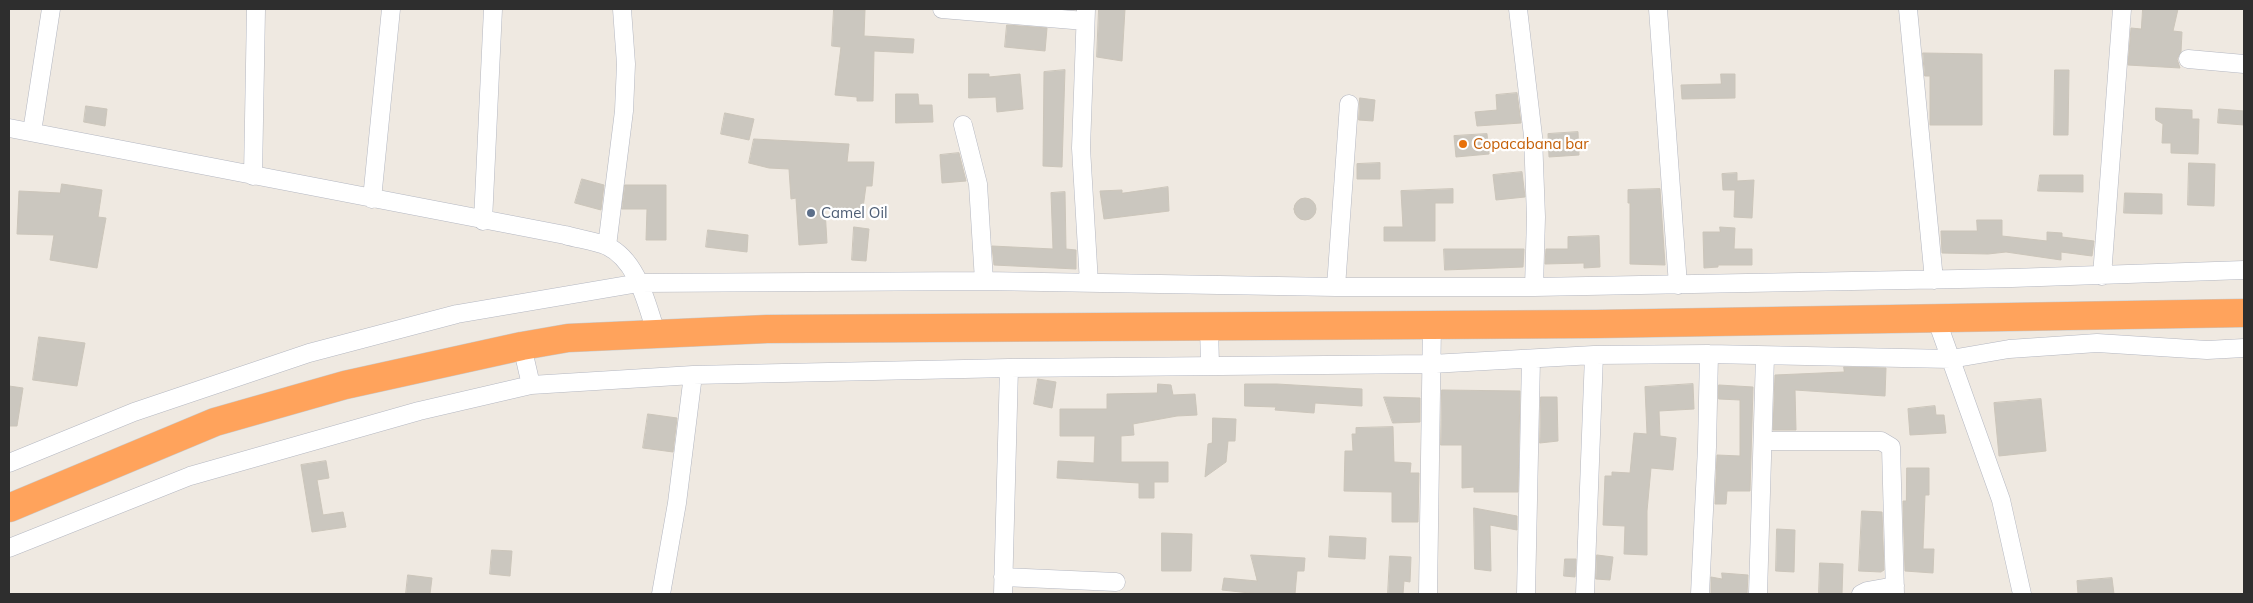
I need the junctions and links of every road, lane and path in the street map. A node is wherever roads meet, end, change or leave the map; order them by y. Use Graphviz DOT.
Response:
graph roads {
  1 [pos="51,9"];
  2 [pos="256,9"];
  3 [pos="391,9"];
  4 [pos="492,9"];
  5 [pos="622,9"];
  6 [pos="942,9"];
  7 [pos="1518,9"];
  8 [pos="1658,9"];
  9 [pos="1908,9"];
  10 [pos="2122,9"];
  11 [pos="1086,15"];
  12 [pos="2188,59"];
  13 [pos="2244,64"];
  14 [pos="1348,104"];
  15 [pos="963,125"];
  16 [pos="9,128"];
  17 [pos="32,132"];
  18 [pos="252,176"];
  19 [pos="372,199"];
  20 [pos="483,221"];
  21 [pos="607,246"];
  22 [pos="2244,270"];
  23 [pos="2102,276"];
  24 [pos="1934,280"];
  25 [pos="984,281"];
  26 [pos="639,282"];
  27 [pos="1089,283"];
  28 [pos="1678,285"];
  29 [pos="1534,287"];
  30 [pos="1336,288"];
  31 [pos="2244,313"];
  32 [pos="1936,318"];
  33 [pos="1432,324"];
  34 [pos="1209,326"];
  35 [pos="656,332"];
  36 [pos="522,346"];
  37 [pos="2244,348"];
  38 [pos="1709,354"];
  39 [pos="1594,355"];
  40 [pos="1765,356"];
  41 [pos="1531,359"];
  42 [pos="1950,359"];
  43 [pos="1430,364"];
  44 [pos="1210,366"];
  45 [pos="1009,368"];
  46 [pos="693,375"];
  47 [pos="532,385"];
  48 [pos="1763,441"];
  49 [pos="9,463"];
  50 [pos="9,508"];
  51 [pos="9,548"];
  52 [pos="1003,576"];
  53 [pos="1116,582"];
  54 [pos="1894,590"];
  55 [pos="662,594"];
  56 [pos="1003,594"];
  57 [pos="1428,594"];
  58 [pos="1526,594"];
  59 [pos="1585,594"];
  60 [pos="1700,594"];
  61 [pos="1758,594"];
  62 [pos="1861,594"];
  63 [pos="2022,594"];
  1 -- 17 [label="street"];
  2 -- 18 [label="street"];
  3 -- 19 [label="street"];
  4 -- 20 [label="street"];
  5 -- 21 [label="street"];
  6 -- 11 [label="street"];
  7 -- 29 [label="street"];
  8 -- 28 [label="street"];
  9 -- 24 [label="street"];
  10 -- 23 [label="street"];
  11 -- 27 [label="street"];
  12 -- 13 [label="street"];
  14 -- 30 [label="street"];
  15 -- 25 [label="street"];
  16 -- 17 [label="street"];
  17 -- 18 [label="street"];
  18 -- 19 [label="street"];
  19 -- 20 [label="street"];
  20 -- 21 [label="street"];
  21 -- 26 [label="street"];
  22 -- 23 [label="street"];
  23 -- 24 [label="street"];
  24 -- 28 [label="street"];
  25 -- 26 [label="street"];
  25 -- 27 [label="street"];
  26 -- 35 [label="street"];
  26 -- 49 [label="street"];
  27 -- 30 [label="street"];
  28 -- 29 [label="street"];
  29 -- 30 [label="street"];
  31 -- 32 [label="highway"];
  32 -- 33 [label="highway"];
  32 -- 42 [label="street"];
  33 -- 34 [label="highway"];
  33 -- 43 [label="street"];
  34 -- 35 [label="highway"];
  34 -- 44 [label="street"];
  35 -- 36 [label="highway"];
  36 -- 47 [label="street"];
  36 -- 50 [label="highway"];
  37 -- 42 [label="street"];
  38 -- 39 [label="street"];
  38 -- 40 [label="street"];
  38 -- 60 [label="street"];
  39 -- 41 [label="street"];
  39 -- 59 [label="street"];
  40 -- 42 [label="street"];
  40 -- 48 [label="street"];
  41 -- 43 [label="street"];
  41 -- 58 [label="street"];
  42 -- 63 [label="street"];
  43 -- 44 [label="street"];
  43 -- 57 [label="street"];
  44 -- 45 [label="street"];
  45 -- 46 [label="street"];
  45 -- 52 [label="street"];
  46 -- 47 [label="street"];
  46 -- 55 [label="street"];
  47 -- 51 [label="street"];
  48 -- 54 [label="street"];
  48 -- 61 [label="street"];
  52 -- 53 [label="street"];
  52 -- 56 [label="street"];
  54 -- 62 [label="street"];
}
